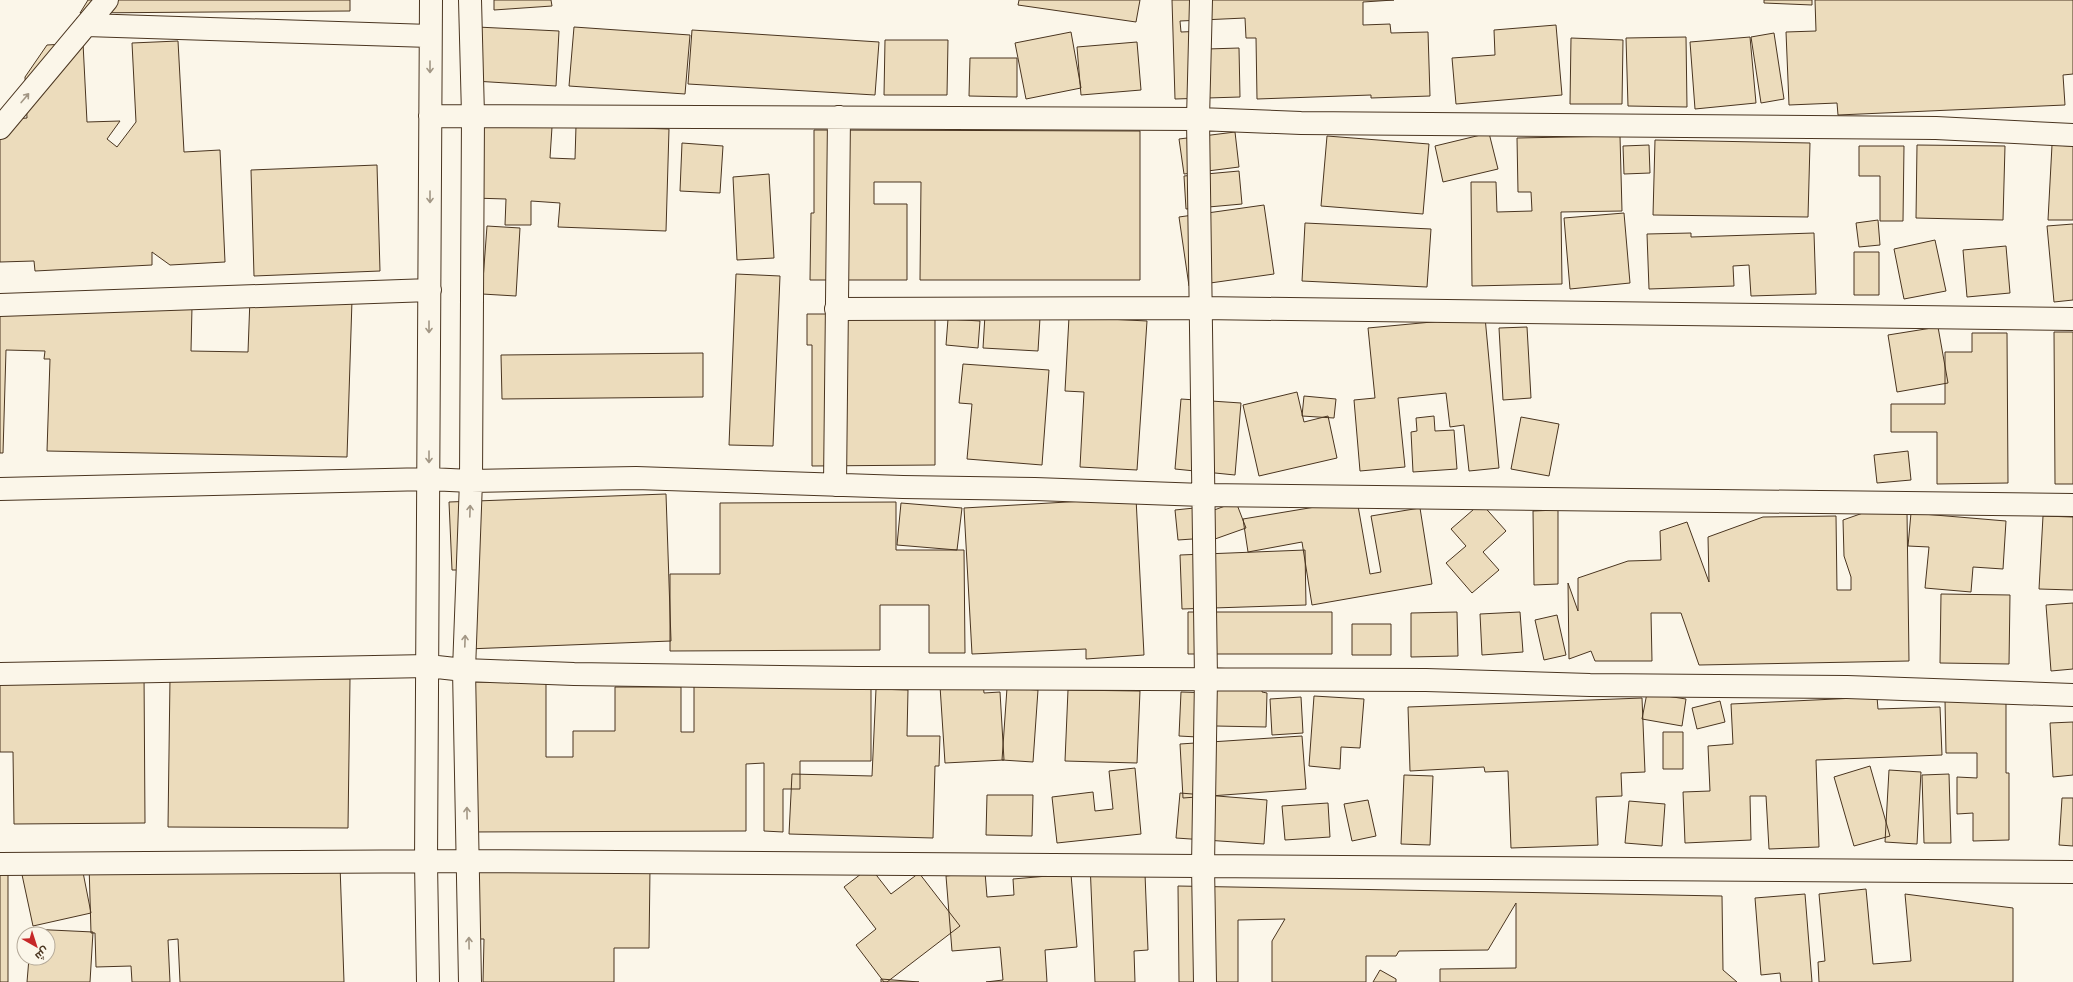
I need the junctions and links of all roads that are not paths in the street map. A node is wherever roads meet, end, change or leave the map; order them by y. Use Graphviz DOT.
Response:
graph roads {
  1 [pos="107,0"];
  2 [pos="430,0"];
  3 [pos="470,0"];
  4 [pos="1201,0"];
  5 [pos="86,25"];
  6 [pos="430,36"];
  7 [pos="473,115"];
  8 [pos="430,116"];
  9 [pos="839,117"];
  10 [pos="1198,119"];
  11 [pos="0,128"];
  12 [pos="2073,136"];
  13 [pos="430,290"];
  14 [pos="0,305"];
  15 [pos="1201,308"];
  16 [pos="836,309"];
  17 [pos="2073,319"];
  18 [pos="429,479"];
  19 [pos="471,481"];
  20 [pos="835,485"];
  21 [pos="0,489"];
  22 [pos="1203,494"];
  23 [pos="2073,505"];
  24 [pos="428,666"];
  25 [pos="464,670"];
  26 [pos="0,674"];
  27 [pos="1206,678"];
  28 [pos="2073,695"];
  29 [pos="468,861"];
  30 [pos="426,862"];
  31 [pos="0,864"];
  32 [pos="1203,866"];
  33 [pos="2073,872"];
  34 [pos="428,982"];
  35 [pos="470,982"];
  36 [pos="1205,982"];
  1 -- 5 [label="street"];
  2 -- 6 [label="street"];
  3 -- 7 [label="street"];
  4 -- 10 [label="street"];
  5 -- 6 [label="street"];
  11 -- 5 [label="street, one-way"];
  6 -- 8 [label="street, one-way"];
  7 -- 8 [label="street"];
  7 -- 9 [label="street"];
  7 -- 19 [label="street"];
  8 -- 13 [label="street, one-way"];
  9 -- 10 [label="street"];
  9 -- 16 [label="street"];
  10 -- 12 [label="street"];
  10 -- 15 [label="street"];
  13 -- 14 [label="street"];
  13 -- 18 [label="street, one-way"];
  15 -- 16 [label="street"];
  15 -- 17 [label="street"];
  15 -- 22 [label="street"];
  16 -- 20 [label="street"];
  18 -- 19 [label="street"];
  18 -- 21 [label="street"];
  18 -- 24 [label="street"];
  19 -- 20 [label="street"];
  25 -- 19 [label="street, one-way"];
  20 -- 22 [label="street"];
  22 -- 23 [label="street"];
  22 -- 27 [label="street"];
  24 -- 25 [label="street"];
  24 -- 26 [label="street"];
  24 -- 30 [label="street"];
  25 -- 27 [label="street"];
  29 -- 25 [label="street, one-way"];
  27 -- 28 [label="street"];
  27 -- 32 [label="street"];
  29 -- 30 [label="street"];
  29 -- 32 [label="street"];
  35 -- 29 [label="street, one-way"];
  30 -- 31 [label="street"];
  30 -- 34 [label="street"];
  32 -- 33 [label="street"];
  32 -- 36 [label="street"];
}
